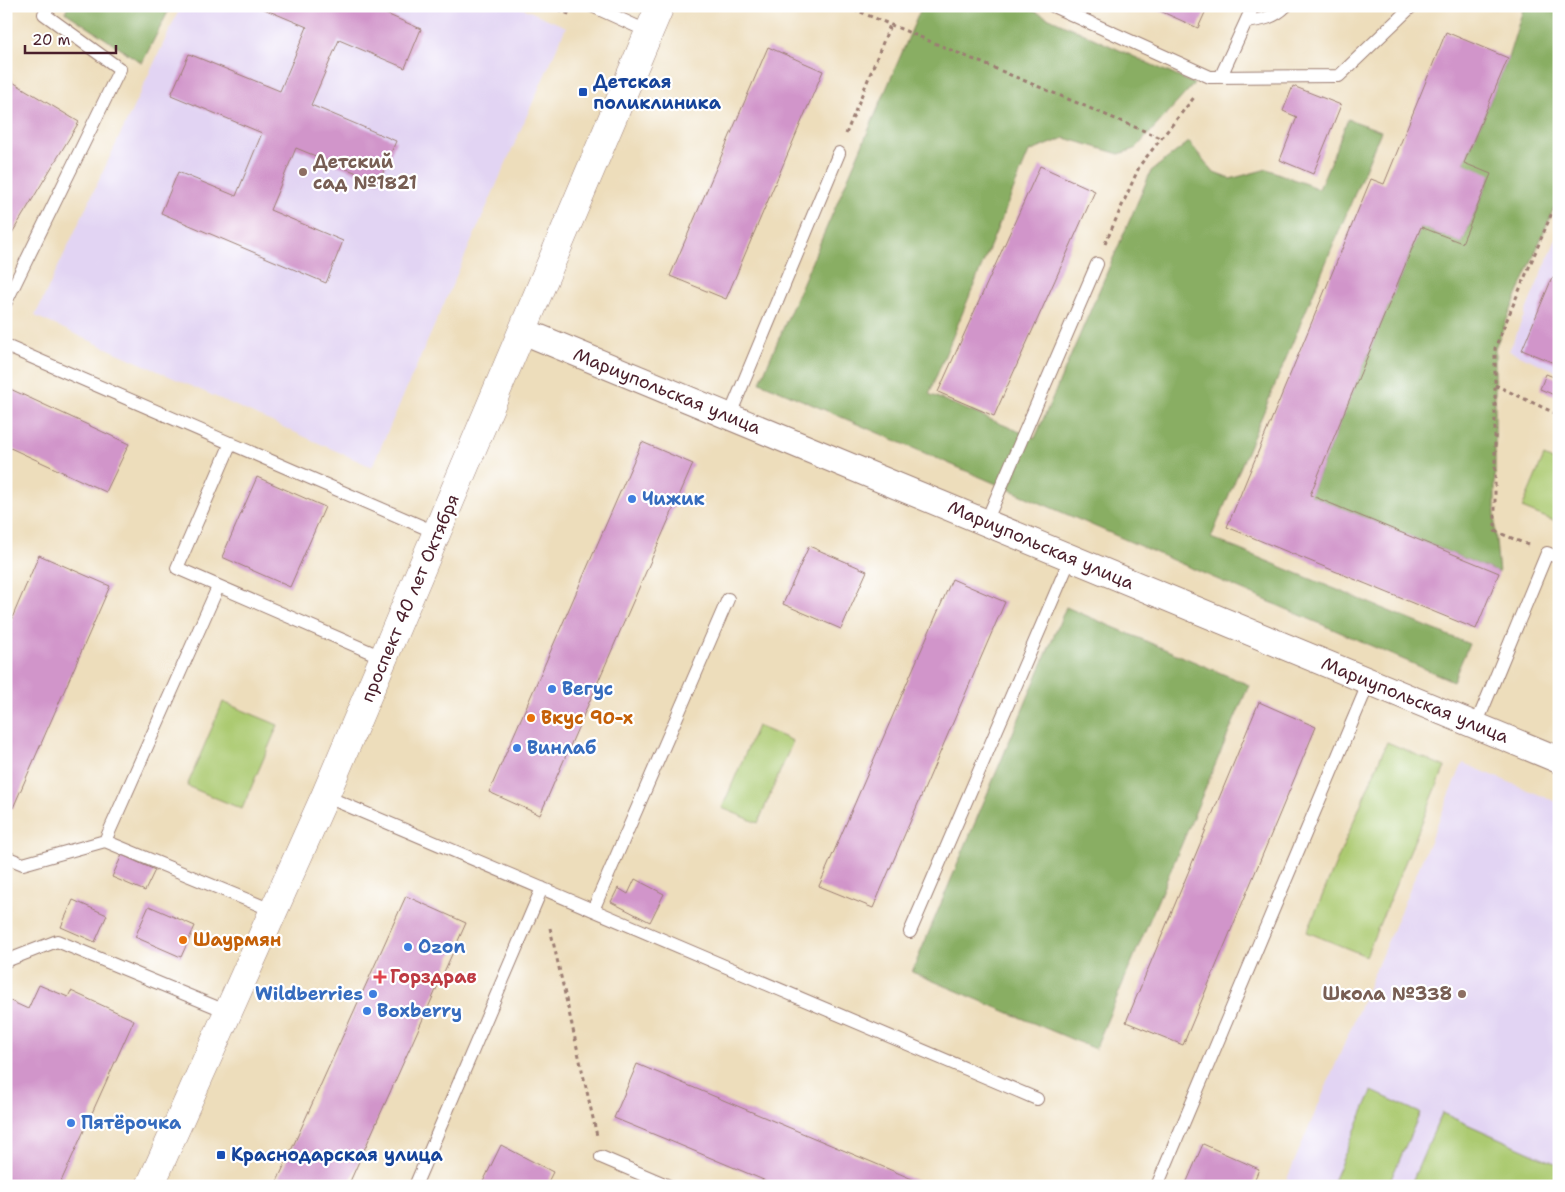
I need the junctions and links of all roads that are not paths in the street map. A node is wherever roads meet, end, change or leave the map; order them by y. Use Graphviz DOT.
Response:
graph roads {
  1 [pos="49,6"];
  2 [pos="592,6"];
  3 [pos="660,6"];
  4 [pos="1053,6"];
  5 [pos="1253,6"];
  6 [pos="1286,6"];
  7 [pos="1412,6"];
  8 [pos="1246,22"];
  9 [pos="649,32"];
  10 [pos="1216,77"];
  11 [pos="839,153"];
  12 [pos="1097,264"];
  13 [pos="6,302"];
  14 [pos="523,331"];
  15 [pos="6,346"];
  16 [pos="728,417"];
  17 [pos="231,443"];
  18 [pos="986,522"];
  19 [pos="437,533"];
  20 [pos="1553,555"];
  21 [pos="1071,558"];
  22 [pos="218,587"];
  23 [pos="728,598"];
  24 [pos="384,658"];
  25 [pos="1369,682"];
  26 [pos="1476,726"];
  27 [pos="1559,760"];
  28 [pos="325,796"];
  29 [pos="105,841"];
  30 [pos="6,856"];
  31 [pos="542,888"];
  32 [pos="274,910"];
  33 [pos="593,910"];
  34 [pos="910,932"];
  35 [pos="6,961"];
  36 [pos="228,1012"];
  37 [pos="1037,1099"];
  38 [pos="601,1156"];
  39 [pos="150,1186"];
  40 [pos="415,1186"];
  41 [pos="669,1186"];
  42 [pos="1157,1186"];
  1 -- 13 [label="lane"];
  2 -- 9 [label="lane"];
  3 -- 9 [label="street, проспект 40 лет Октября"];
  4 -- 10 [label="lane"];
  5 -- 8 [label="lane"];
  6 -- 8 [label="lane"];
  7 -- 10 [label="lane"];
  8 -- 10 [label="lane"];
  9 -- 14 [label="street, проспект 40 лет Октября"];
  11 -- 16 [label="lane"];
  12 -- 18 [label="lane"];
  14 -- 16 [label="street, Мариупольская улица"];
  14 -- 19 [label="street, проспект 40 лет Октября"];
  15 -- 17 [label="lane"];
  16 -- 18 [label="street, Мариупольская улица"];
  17 -- 19 [label="lane"];
  17 -- 22 [label="lane"];
  18 -- 21 [label="street, Мариупольская улица"];
  19 -- 24 [label="street, проспект 40 лет Октября"];
  20 -- 26 [label="lane"];
  21 -- 25 [label="street, Мариупольская улица"];
  21 -- 34 [label="lane"];
  22 -- 24 [label="lane"];
  22 -- 29 [label="lane"];
  23 -- 33 [label="lane"];
  24 -- 28 [label="street, проспект 40 лет Октября"];
  25 -- 26 [label="street, Мариупольская улица"];
  25 -- 42 [label="lane"];
  26 -- 27 [label="street, Мариупольская улица"];
  28 -- 31 [label="lane"];
  28 -- 32 [label="street, проспект 40 лет Октября"];
  29 -- 30 [label="lane"];
  29 -- 32 [label="lane"];
  31 -- 33 [label="lane"];
  31 -- 40 [label="lane"];
  32 -- 36 [label="street, проспект 40 лет Октября"];
  33 -- 37 [label="lane"];
  35 -- 36 [label="lane"];
  36 -- 39 [label="street, проспект 40 лет Октября"];
  38 -- 41 [label="lane"];
}
